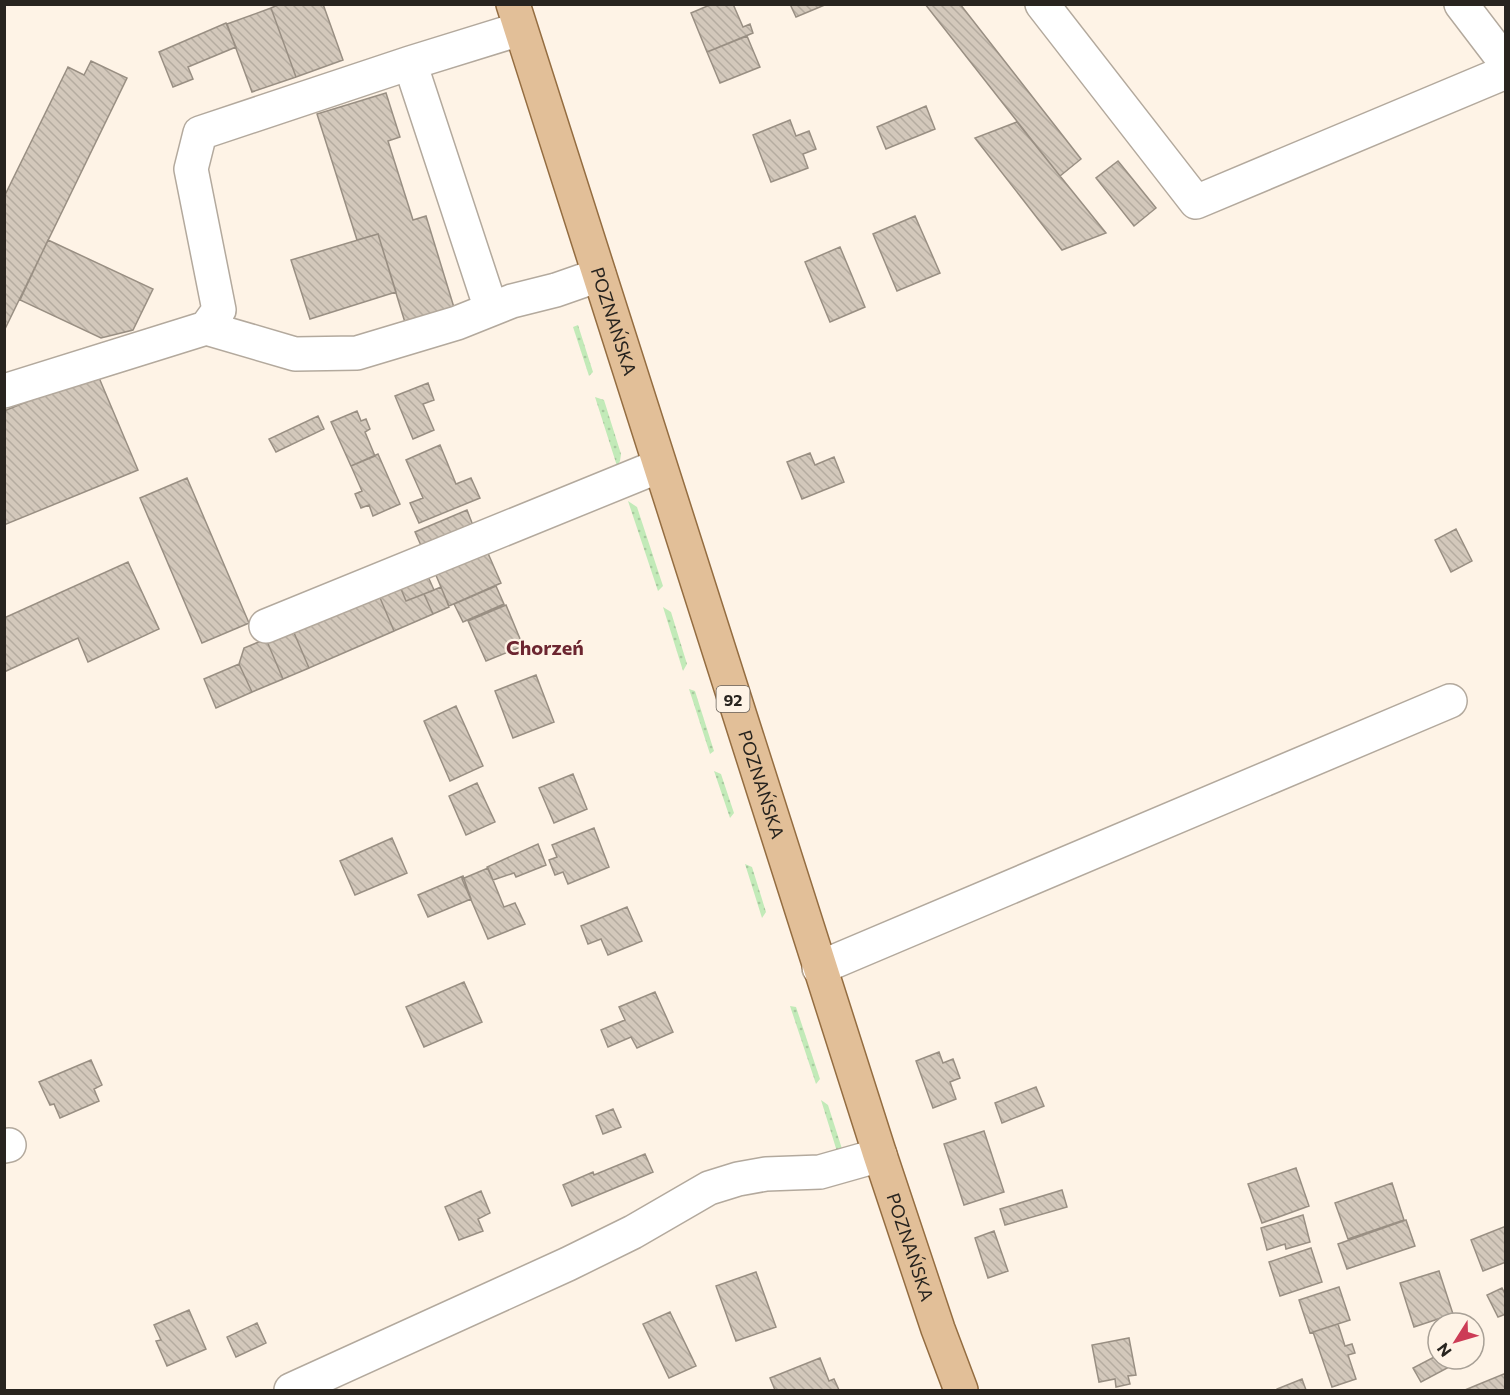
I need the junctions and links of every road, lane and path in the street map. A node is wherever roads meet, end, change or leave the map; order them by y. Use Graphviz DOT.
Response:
graph roads {
  1 [pos="1042,4"];
  2 [pos="1461,4"];
  3 [pos="517,17"];
  4 [pos="410,63"];
  5 [pos="1506,63"];
  6 [pos="1506,72"];
  7 [pos="599,275"];
  8 [pos="491,309"];
  9 [pos="206,328"];
  10 [pos="4,391"];
  11 [pos="659,466"];
  12 [pos="266,626"];
  13 [pos="1450,701"];
  14 [pos="819,968"];
  15 [pos="880,1155"];
  16 [pos="291,1390"];
  17 [pos="961,1390"];
  1 -- 6 [label="street"];
  2 -- 5 [label="street"];
  3 -- 4 [label="street"];
  3 -- 7 [label="main road, POZNAŃSKA / 92"];
  4 -- 8 [label="street"];
  4 -- 9 [label="street"];
  7 -- 8 [label="street"];
  7 -- 11 [label="main road, POZNAŃSKA / 92"];
  8 -- 9 [label="street"];
  9 -- 10 [label="street"];
  11 -- 12 [label="street"];
  11 -- 14 [label="main road, POZNAŃSKA / 92"];
  13 -- 14 [label="street"];
  14 -- 15 [label="main road, POZNAŃSKA / 92"];
  15 -- 16 [label="street"];
  15 -- 17 [label="main road, POZNAŃSKA / 92"];
}
